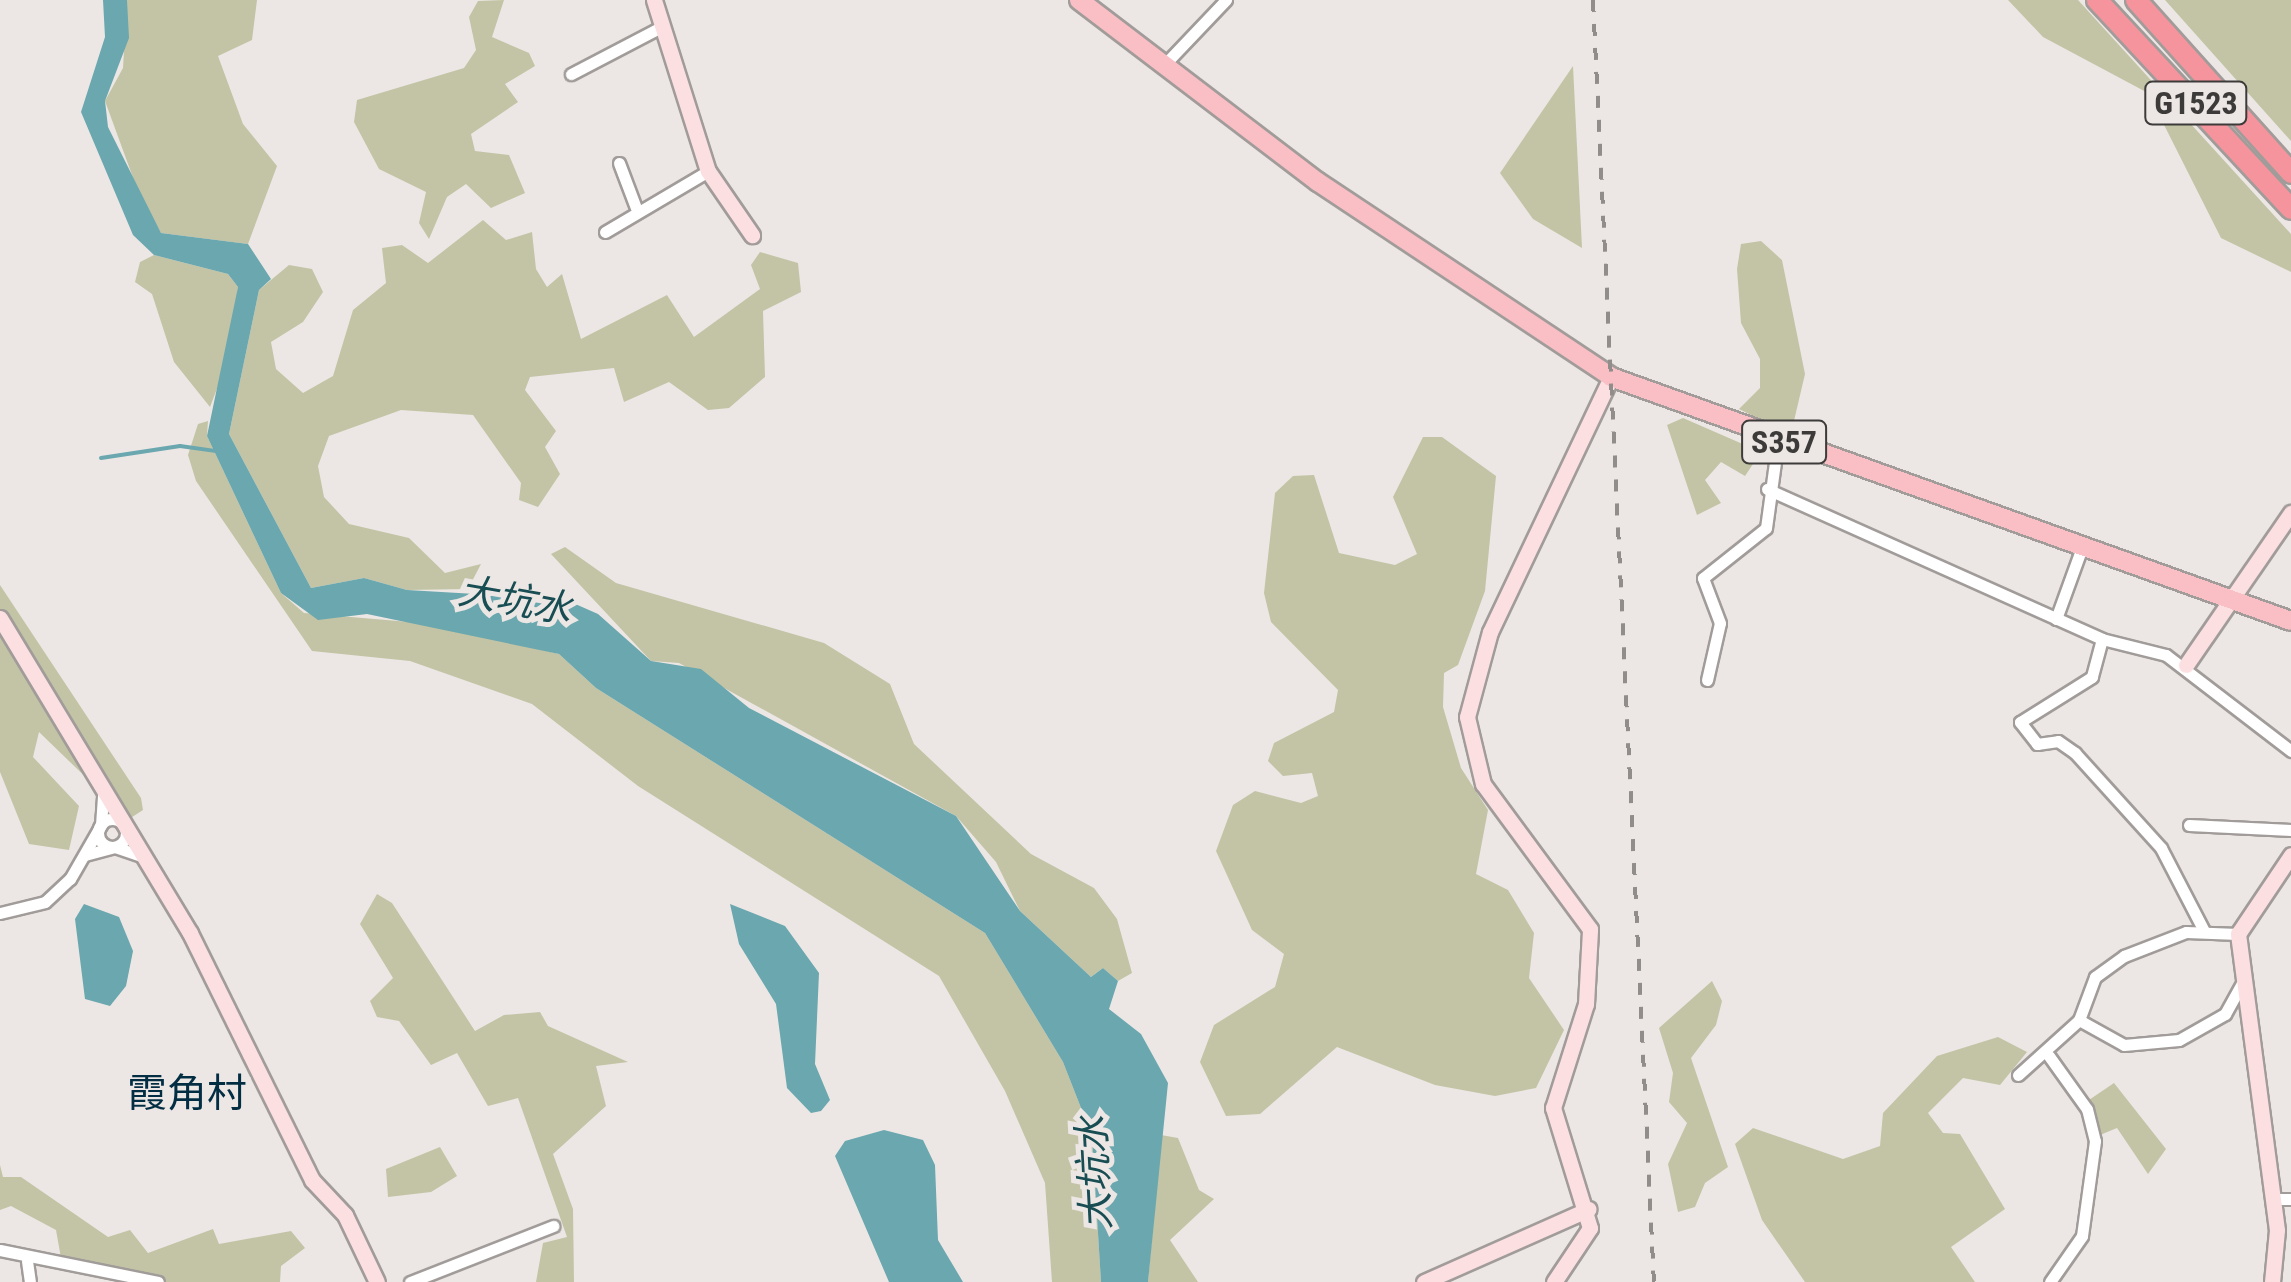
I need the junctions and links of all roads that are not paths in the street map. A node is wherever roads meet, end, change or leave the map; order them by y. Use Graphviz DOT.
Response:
graph roads {
  1 [pos="654,0"];
  2 [pos="1078,0"];
  3 [pos="1226,0"];
  4 [pos="2097,0"];
  5 [pos="2136,0"];
  6 [pos="663,26"];
  7 [pos="1164,65"];
  8 [pos="571,74"];
  9 [pos="619,162"];
  10 [pos="708,172"];
  11 [pos="2291,172"];
  12 [pos="636,208"];
  13 [pos="2291,209"];
  14 [pos="605,232"];
  15 [pos="752,235"];
  16 [pos="1611,377"];
  17 [pos="1778,440"];
  18 [pos="1767,488"];
  19 [pos="2291,512"];
  20 [pos="2081,550"];
  21 [pos="2235,602"];
  22 [pos="0,618"];
  23 [pos="2056,618"];
  24 [pos="2291,621"];
  25 [pos="2102,639"];
  26 [pos="17,644"];
  27 [pos="0,649"];
  28 [pos="2186,666"];
  29 [pos="1707,680"];
  30 [pos="2291,750"];
  31 [pos="102,789"];
  32 [pos="100,825"];
  33 [pos="124,825"];
  34 [pos="2189,825"];
  35 [pos="2291,830"];
  36 [pos="115,847"];
  37 [pos="2291,855"];
  38 [pos="84,856"];
  39 [pos="144,857"];
  40 [pos="0,913"];
  41 [pos="2204,931"];
  42 [pos="2238,934"];
  43 [pos="2245,977"];
  44 [pos="2079,1020"];
  45 [pos="2049,1056"];
  46 [pos="2018,1075"];
  47 [pos="2282,1199"];
  48 [pos="1589,1209"];
  49 [pos="553,1226"];
  50 [pos="0,1250"];
  51 [pos="26,1261"];
  52 [pos="86,1277"];
  53 [pos="30,1282"];
  54 [pos="158,1282"];
  55 [pos="377,1282"];
  56 [pos="410,1282"];
  57 [pos="1424,1282"];
  58 [pos="1554,1282"];
  59 [pos="2050,1282"];
  60 [pos="2272,1282"];
  1 -- 6 [label="street"];
  2 -- 7 [label="main road, S357"];
  3 -- 7 [label="street"];
  4 -- 13 [label="highway, G1523"];
  5 -- 11 [label="highway, G1523"];
  6 -- 8 [label="street"];
  6 -- 10 [label="street"];
  7 -- 16 [label="main road, S357"];
  9 -- 12 [label="street"];
  10 -- 12 [label="street"];
  10 -- 15 [label="street"];
  12 -- 14 [label="street"];
  16 -- 17 [label="main road, S357"];
  16 -- 48 [label="street"];
  17 -- 18 [label="street"];
  17 -- 20 [label="main road, S357"];
  18 -- 23 [label="street"];
  18 -- 29 [label="street"];
  19 -- 21 [label="street"];
  20 -- 21 [label="main road, S357"];
  20 -- 23 [label="street"];
  21 -- 24 [label="main road, S357"];
  21 -- 28 [label="street"];
  22 -- 26 [label="street"];
  23 -- 25 [label="street"];
  25 -- 28 [label="street"];
  25 -- 41 [label="street"];
  26 -- 27 [label="street"];
  26 -- 31 [label="street"];
  28 -- 30 [label="street"];
  31 -- 32 [label="street"];
  31 -- 33 [label="street"];
  32 -- 33 [label="street"];
  32 -- 36 [label="street"];
  32 -- 38 [label="street"];
  33 -- 36 [label="street"];
  33 -- 39 [label="street"];
  34 -- 35 [label="street"];
  36 -- 38 [label="street"];
  36 -- 39 [label="street"];
  37 -- 42 [label="street"];
  38 -- 40 [label="street"];
  39 -- 55 [label="street"];
  41 -- 42 [label="street"];
  41 -- 44 [label="street"];
  42 -- 43 [label="street"];
  43 -- 44 [label="street"];
  43 -- 47 [label="street"];
  44 -- 45 [label="street"];
  45 -- 46 [label="street"];
  45 -- 59 [label="street"];
  47 -- 60 [label="street"];
  48 -- 57 [label="street"];
  48 -- 58 [label="street"];
  49 -- 56 [label="street"];
  50 -- 51 [label="street"];
  51 -- 52 [label="street"];
  51 -- 53 [label="street"];
  52 -- 54 [label="street"];
}
